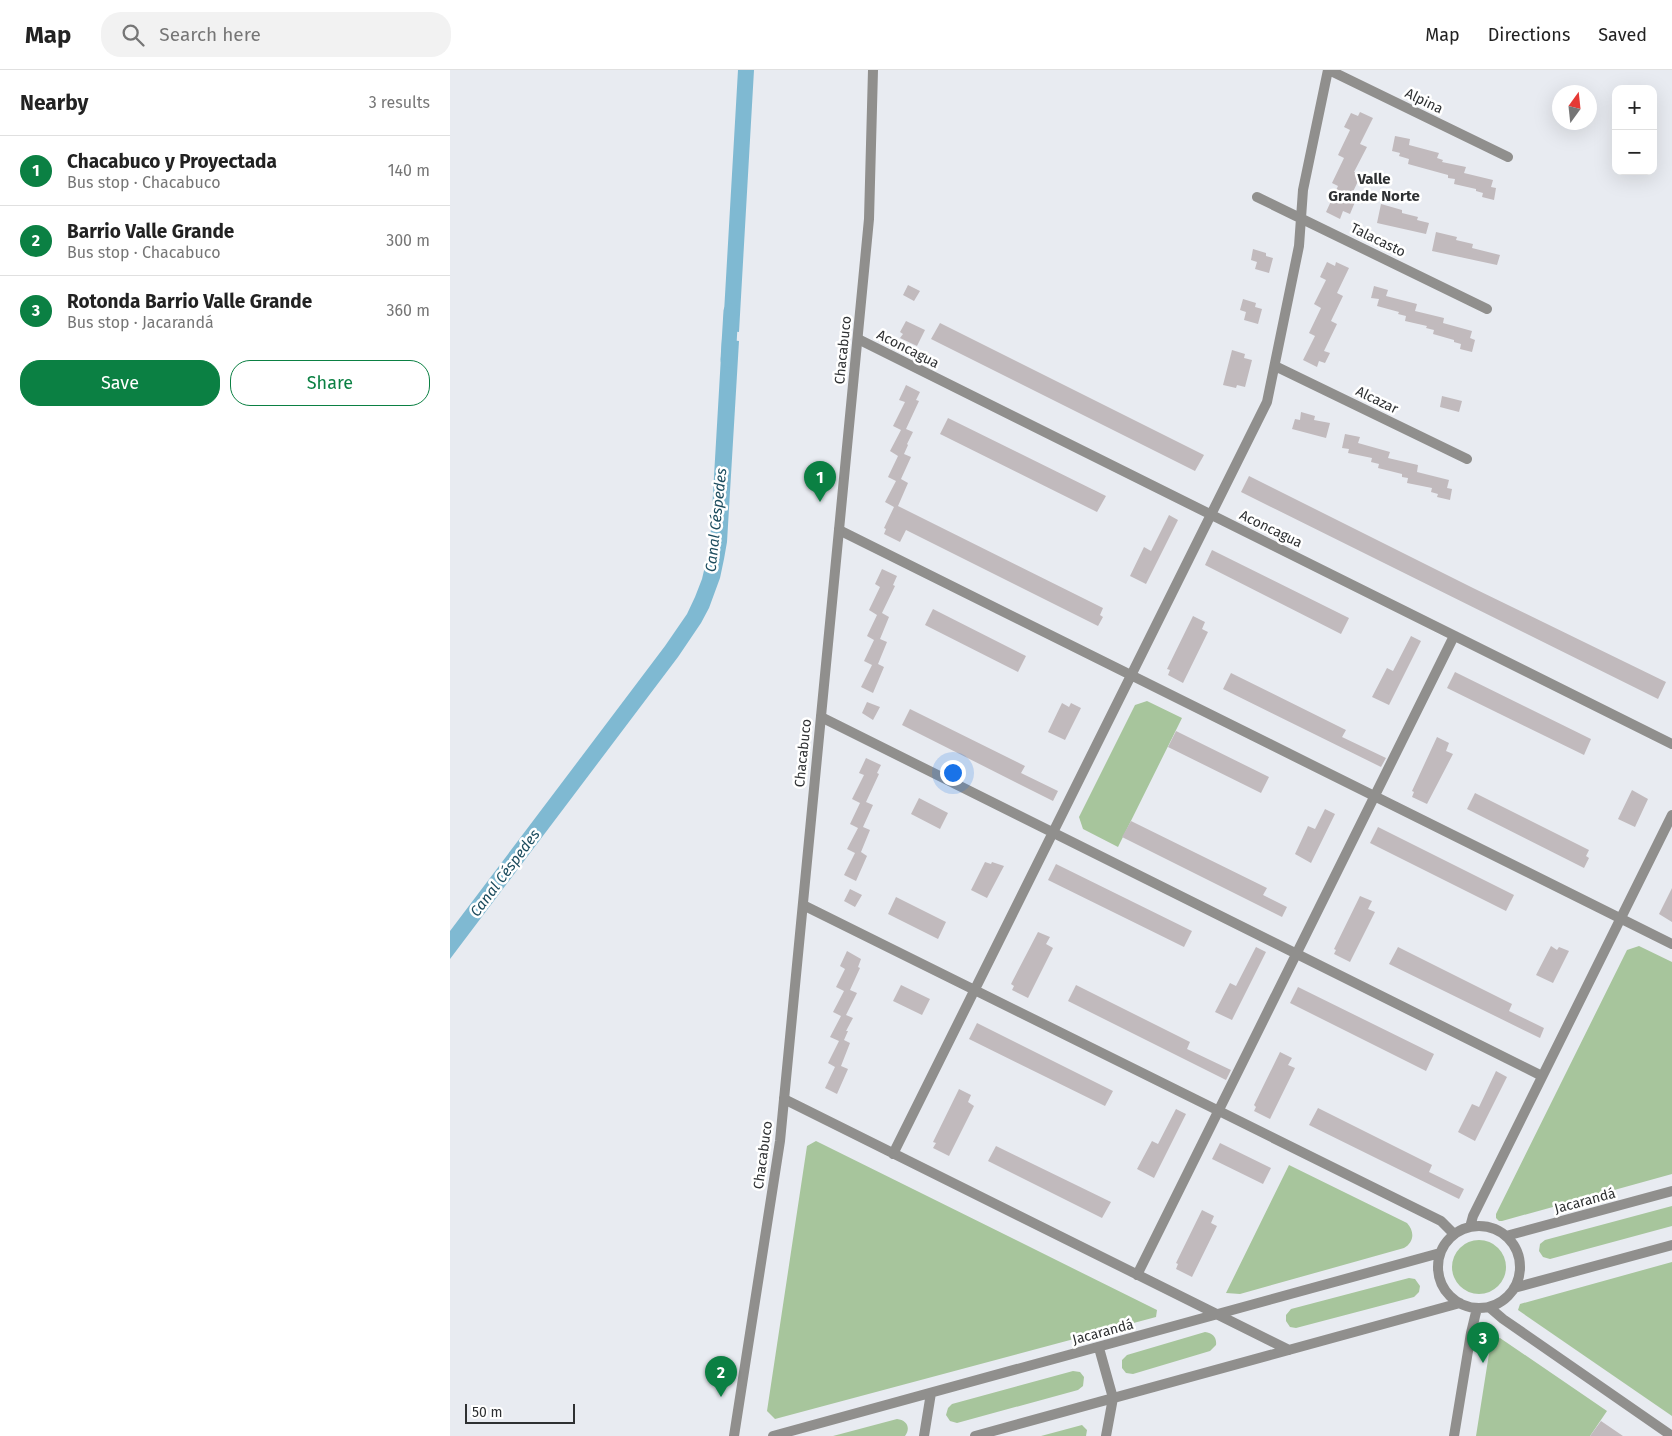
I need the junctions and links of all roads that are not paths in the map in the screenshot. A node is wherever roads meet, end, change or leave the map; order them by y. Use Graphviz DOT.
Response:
graph roads {
  1 [pos="873,70"];
  2 [pos="1329,70"];
  3 [pos="1508,157"];
  4 [pos="1257,197"];
  5 [pos="1301,218"];
  6 [pos="1488,309"];
  7 [pos="858,339"];
  8 [pos="1275,366"];
  9 [pos="1467,459"];
  10 [pos="1212,515"];
  11 [pos="839,530"];
  12 [pos="1454,636"];
  13 [pos="1132,676"];
  14 [pos="821,717"];
  15 [pos="1672,744"];
  16 [pos="1375,796"];
  17 [pos="1672,815"];
  18 [pos="1053,833"];
  19 [pos="803,904"];
  20 [pos="1620,919"];
  21 [pos="1672,944"];
  22 [pos="1296,954"];
  23 [pos="975,990"];
  24 [pos="1542,1076"];
  25 [pos="784,1099"];
  26 [pos="1218,1111"];
  27 [pos="893,1154"];
  28 [pos="1672,1191"];
  29 [pos="1470,1227"];
  30 [pos="1454,1234"];
  31 [pos="1506,1236"];
  32 [pos="1672,1245"];
  33 [pos="1440,1254"];
  34 [pos="1137,1275"];
  35 [pos="1514,1288"];
  36 [pos="1460,1303"];
  37 [pos="1489,1306"];
  38 [pos="1477,1308"];
  39 [pos="1219,1315"];
  40 [pos="1099,1348"];
  41 [pos="1289,1350"];
  42 [pos="931,1393"];
  43 [pos="1113,1398"];
  44 [pos="734,1436"];
  45 [pos="773,1436"];
  46 [pos="924,1436"];
  47 [pos="975,1436"];
  48 [pos="1106,1436"];
  49 [pos="1454,1436"];
  50 [pos="1672,1436"];
  1 -- 7 [label="street, Chacabuco"];
  2 -- 3 [label="street, Alpina"];
  2 -- 5 [label="street"];
  4 -- 5 [label="street, Talacasto"];
  5 -- 6 [label="street, Talacasto"];
  5 -- 8 [label="street"];
  7 -- 10 [label="street, Aconcagua"];
  7 -- 11 [label="street, Chacabuco"];
  8 -- 9 [label="street, Alcazar"];
  8 -- 10 [label="street"];
  10 -- 12 [label="street, Aconcagua"];
  10 -- 13 [label="street"];
  11 -- 13 [label="street"];
  11 -- 14 [label="street, Chacabuco"];
  12 -- 15 [label="street, Aconcagua"];
  12 -- 16 [label="street"];
  13 -- 16 [label="street"];
  13 -- 18 [label="street"];
  14 -- 18 [label="street"];
  14 -- 19 [label="street, Chacabuco"];
  16 -- 20 [label="street"];
  16 -- 22 [label="street"];
  17 -- 20 [label="street"];
  18 -- 22 [label="street"];
  18 -- 23 [label="street"];
  19 -- 23 [label="street"];
  19 -- 25 [label="street, Chacabuco"];
  20 -- 21 [label="street"];
  20 -- 24 [label="street"];
  22 -- 24 [label="street"];
  22 -- 26 [label="street"];
  23 -- 26 [label="street"];
  23 -- 27 [label="street"];
  24 -- 29 [label="street"];
  25 -- 27 [label="street"];
  25 -- 44 [label="street, Chacabuco"];
  26 -- 30 [label="street"];
  26 -- 34 [label="street"];
  27 -- 34 [label="street"];
  28 -- 31 [label="street, Jacarandá"];
  29 -- 30 [label="street"];
  29 -- 31 [label="street"];
  30 -- 33 [label="street"];
  31 -- 35 [label="street"];
  32 -- 35 [label="street"];
  33 -- 36 [label="street"];
  33 -- 39 [label="street, Jacarandá"];
  34 -- 39 [label="street"];
  35 -- 37 [label="street"];
  36 -- 38 [label="street"];
  36 -- 41 [label="street"];
  37 -- 38 [label="street"];
  37 -- 50 [label="street"];
  38 -- 49 [label="street"];
  39 -- 40 [label="street, Jacarandá"];
  39 -- 41 [label="street"];
  40 -- 42 [label="street, Jacarandá"];
  40 -- 43 [label="street"];
  41 -- 43 [label="street"];
  42 -- 45 [label="street, Jacarandá"];
  42 -- 46 [label="street"];
  43 -- 47 [label="street"];
  43 -- 48 [label="street"];
}
